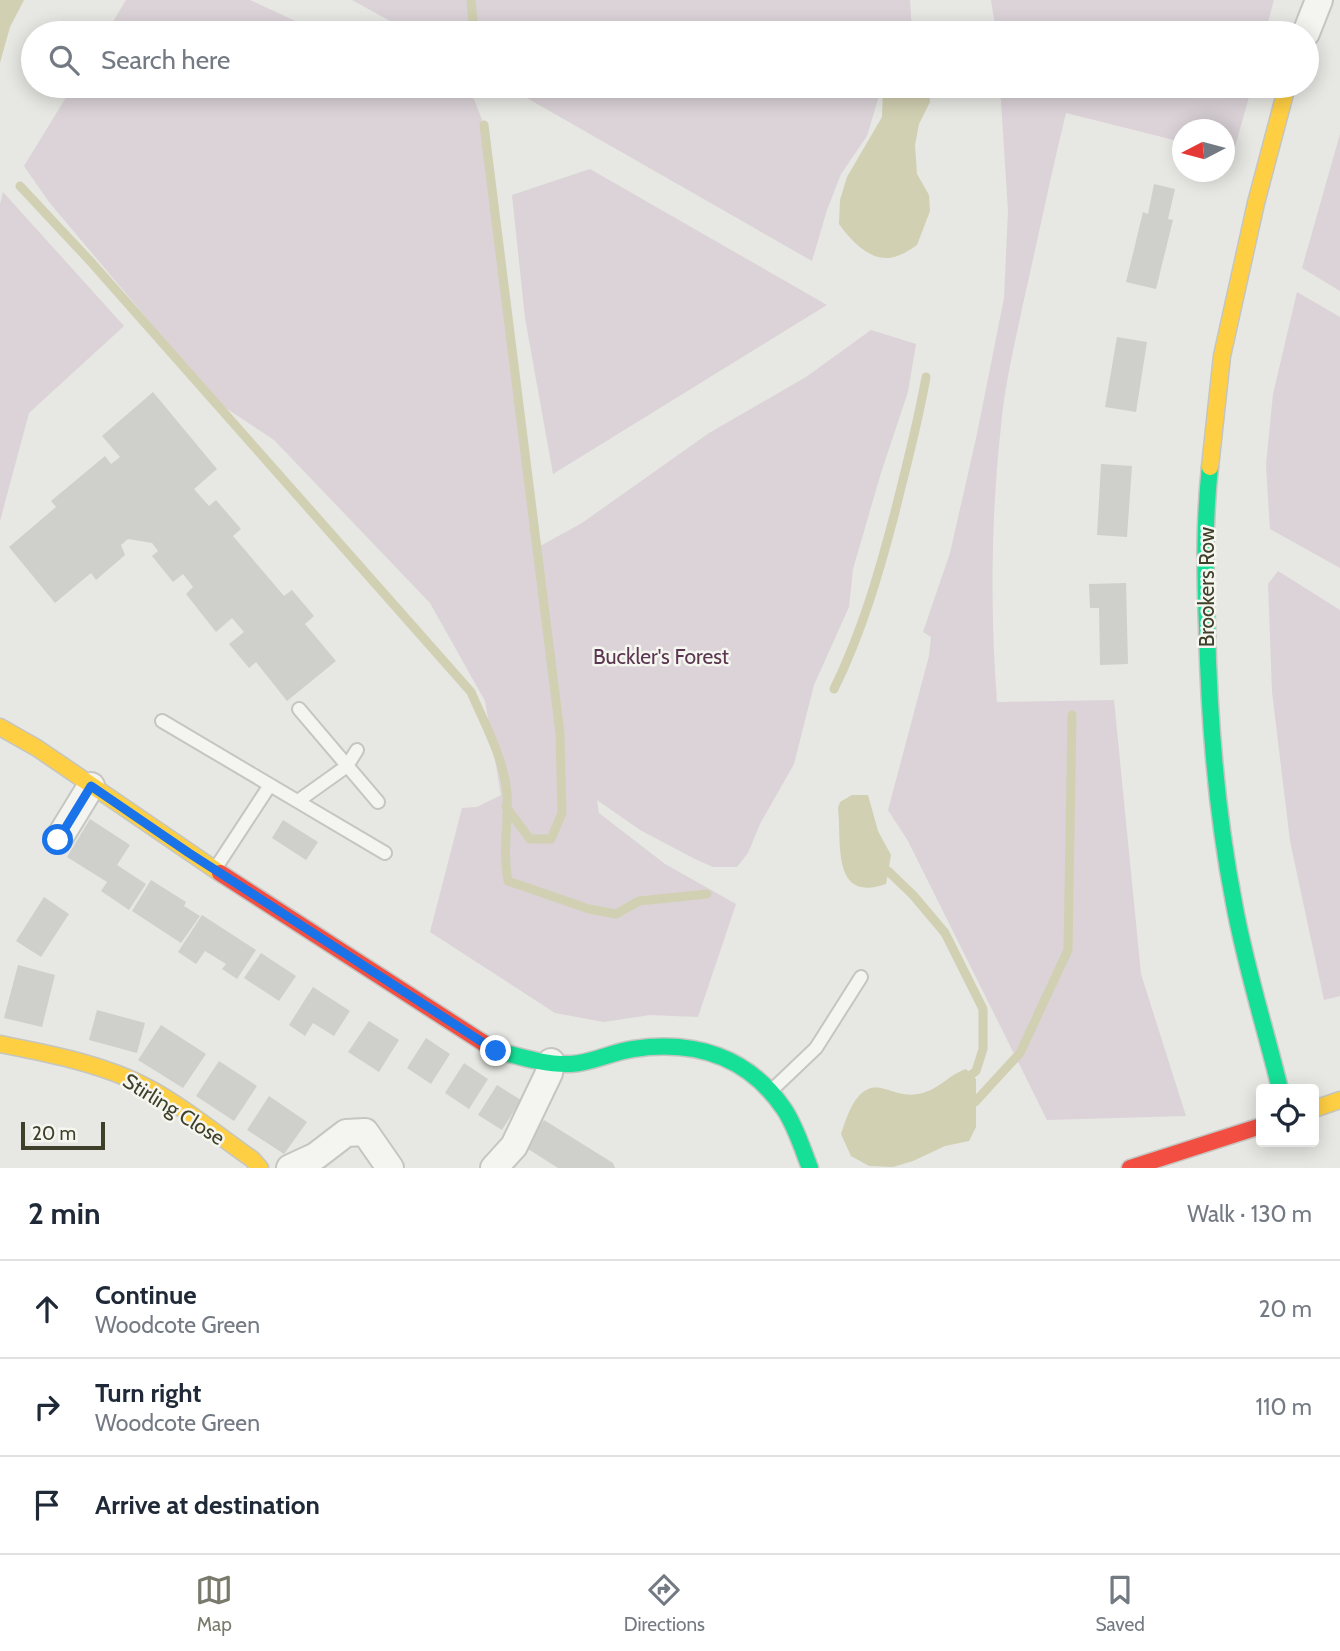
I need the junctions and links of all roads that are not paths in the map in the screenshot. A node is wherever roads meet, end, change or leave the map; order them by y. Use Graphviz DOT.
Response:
graph roads {
  1 [pos="1320,0"];
  2 [pos="1311,21"];
  3 [pos="1284,98"];
  4 [pos="299,709"];
  5 [pos="162,721"];
  6 [pos="0,727"];
  7 [pos="357,750"];
  8 [pos="347,766"];
  9 [pos="270,785"];
  10 [pos="91,786"];
  11 [pos="298,801"];
  12 [pos="378,802"];
  13 [pos="58,840"];
  14 [pos="385,853"];
  15 [pos="215,869"];
  16 [pos="861,977"];
  17 [pos="0,1044"];
  18 [pos="551,1062"];
  19 [pos="1279,1084"];
  20 [pos="771,1092"];
  21 [pos="1340,1100"];
  22 [pos="1319,1107"];
  23 [pos="1256,1128"];
  24 [pos="496,1167"];
  25 [pos="260,1168"];
  26 [pos="290,1168"];
  27 [pos="390,1168"];
  28 [pos="810,1168"];
  29 [pos="1130,1168"];
  1 -- 2 [label="street"];
  3 -- 19 [label="street, Brookers Row"];
  4 -- 8 [label="lane"];
  5 -- 9 [label="lane"];
  6 -- 10 [label="street"];
  7 -- 8 [label="lane"];
  8 -- 11 [label="lane"];
  8 -- 12 [label="lane"];
  9 -- 11 [label="lane"];
  9 -- 15 [label="lane"];
  10 -- 13 [label="street"];
  10 -- 15 [label="street"];
  11 -- 14 [label="lane"];
  15 -- 18 [label="street"];
  16 -- 20 [label="lane"];
  17 -- 25 [label="street, Stirling Close"];
  18 -- 20 [label="street"];
  18 -- 24 [label="street"];
  20 -- 28 [label="street"];
  21 -- 22 [label="street"];
  23 -- 29 [label="street"];
  26 -- 27 [label="street"];
}
